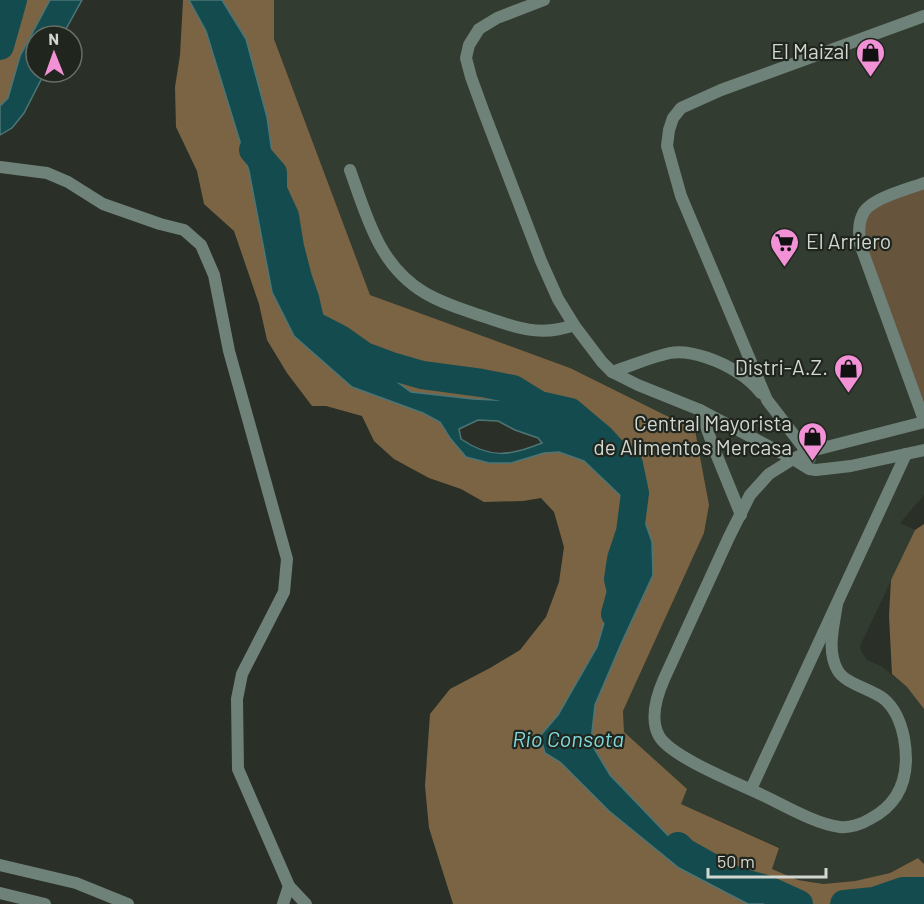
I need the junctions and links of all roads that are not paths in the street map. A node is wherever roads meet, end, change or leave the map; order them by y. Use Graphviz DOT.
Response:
graph roads {
  1 [pos="544,0"];
  2 [pos="924,16"];
  3 [pos="0,167"];
  4 [pos="350,170"];
  5 [pos="924,183"];
  6 [pos="574,325"];
  7 [pos="612,372"];
  8 [pos="767,400"];
  9 [pos="700,410"];
  10 [pos="924,421"];
  11 [pos="924,450"];
  12 [pos="807,453"];
  13 [pos="906,454"];
  14 [pos="793,459"];
  15 [pos="816,470"];
  16 [pos="741,515"];
  17 [pos="837,604"];
  18 [pos="751,789"];
  19 [pos="0,865"];
  20 [pos="289,886"];
  21 [pos="0,893"];
  22 [pos="45,904"];
  23 [pos="128,904"];
  24 [pos="283,904"];
  25 [pos="306,904"];
  1 -- 6 [label="street"];
  2 -- 8 [label="street"];
  3 -- 20 [label="street"];
  4 -- 6 [label="street"];
  5 -- 10 [label="street"];
  6 -- 7 [label="street"];
  7 -- 8 [label="street"];
  7 -- 9 [label="street"];
  8 -- 12 [label="street"];
  9 -- 14 [label="street"];
  9 -- 16 [label="street"];
  10 -- 12 [label="street"];
  11 -- 13 [label="street"];
  12 -- 14 [label="street"];
  12 -- 15 [label="street"];
  13 -- 15 [label="street"];
  13 -- 17 [label="street"];
  14 -- 15 [label="street"];
  14 -- 16 [label="street"];
  16 -- 18 [label="street"];
  17 -- 18 [label="street"];
  17 -- 18 [label="street"];
  19 -- 23 [label="street"];
  20 -- 24 [label="street"];
  20 -- 25 [label="street"];
  21 -- 22 [label="street"];
}
